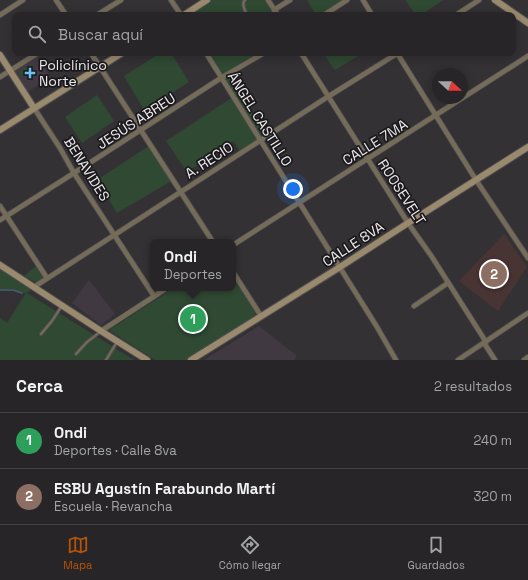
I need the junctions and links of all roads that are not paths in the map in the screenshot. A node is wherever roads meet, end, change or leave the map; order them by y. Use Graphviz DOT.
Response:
graph roads {
  1 [pos="23,0"];
  2 [pos="56,0"];
  3 [pos="121,0"];
  4 [pos="172,0"];
  5 [pos="207,0"];
  6 [pos="245,0"];
  7 [pos="268,0"];
  8 [pos="290,0"];
  9 [pos="347,0"];
  10 [pos="363,0"];
  11 [pos="479,0"];
  12 [pos="495,0"];
  13 [pos="274,10"];
  14 [pos="64,12"];
  15 [pos="102,12"];
  16 [pos="179,12"];
  17 [pos="189,12"];
  18 [pos="246,12"];
  19 [pos="329,12"];
  20 [pos="370,12"];
  21 [pos="461,12"];
  22 [pos="512,12"];
  23 [pos="0,15"];
  24 [pos="516,15"];
  25 [pos="528,23"];
  26 [pos="0,55"];
  27 [pos="33,56"];
  28 [pos="92,56"];
  29 [pos="117,56"];
  30 [pos="208,56"];
  31 [pos="259,56"];
  32 [pos="303,56"];
  33 [pos="392,56"];
  34 [pos="399,56"];
  35 [pos="528,56"];
  36 [pos="100,67"];
  37 [pos="10,71"];
  38 [pos="0,77"];
  39 [pos="221,78"];
  40 [pos="329,96"];
  41 [pos="34,108"];
  42 [pos="436,116"];
  43 [pos="0,130"];
  44 [pos="141,130"];
  45 [pos="261,140"];
  46 [pos="528,147"];
  47 [pos="368,159"];
  48 [pos="74,174"];
  49 [pos="476,180"];
  50 [pos="181,192"];
  51 [pos="300,203"];
  52 [pos="0,206"];
  53 [pos="6,216"];
  54 [pos="0,220"];
  55 [pos="408,223"];
  56 [pos="115,234"];
  57 [pos="211,239"];
  58 [pos="236,244"];
  59 [pos="528,258"];
  60 [pos="0,266"];
  61 [pos="340,267"];
  62 [pos="236,277"];
  63 [pos="47,278"];
  64 [pos="448,283"];
  65 [pos="34,287"];
  66 [pos="150,290"];
  67 [pos="151,291"];
  68 [pos="162,291"];
  69 [pos="154,296"];
  70 [pos="61,306"];
  71 [pos="414,306"];
  72 [pos="528,313"];
  73 [pos="261,316"];
  74 [pos="101,331"];
  75 [pos="41,334"];
  76 [pos="117,341"];
  77 [pos="485,342"];
  78 [pos="76,354"];
  79 [pos="528,357"];
  80 [pos="106,360"];
  81 [pos="147,360"];
  82 [pos="191,360"];
  83 [pos="396,360"];
  84 [pos="458,360"];
  85 [pos="495,360"];
  86 [pos="524,360"];
  1 -- 23 [label="street"];
  2 -- 14 [label="street"];
  3 -- 15 [label="street"];
  4 -- 16 [label="street"];
  5 -- 17 [label="street"];
  6 -- 18 [label="lane"];
  7 -- 13 [label="street"];
  8 -- 13 [label="street"];
  9 -- 19 [label="street"];
  10 -- 20 [label="street"];
  11 -- 21 [label="street"];
  12 -- 22 [label="street"];
  24 -- 25 [label="street"];
  26 -- 37 [label="street, BENAVIDES"];
  27 -- 37 [label="street"];
  28 -- 36 [label="street"];
  29 -- 36 [label="street"];
  30 -- 39 [label="street, ÁNGEL CASTILLO"];
  31 -- 39 [label="street, JESÚS ABREU"];
  32 -- 40 [label="street, ROOSEVELT"];
  33 -- 40 [label="street, A. RECIO"];
  34 -- 42 [label="street"];
  35 -- 42 [label="street, CALLE 7MA"];
  36 -- 41 [label="street"];
  36 -- 44 [label="street"];
  37 -- 38 [label="street"];
  37 -- 41 [label="street, BENAVIDES"];
  39 -- 44 [label="street, JESÚS ABREU"];
  39 -- 45 [label="street, ÁNGEL CASTILLO"];
  40 -- 45 [label="street, A. RECIO"];
  40 -- 47 [label="street, ROOSEVELT"];
  41 -- 43 [label="street"];
  41 -- 48 [label="street, BENAVIDES"];
  42 -- 47 [label="street, CALLE 7MA"];
  42 -- 49 [label="street"];
  44 -- 48 [label="street, JESÚS ABREU"];
  44 -- 50 [label="street"];
  45 -- 50 [label="street, A. RECIO"];
  45 -- 51 [label="street, ÁNGEL CASTILLO"];
  46 -- 49 [label="street, CALLE 8VA"];
  47 -- 51 [label="street, CALLE 7MA"];
  47 -- 55 [label="street, ROOSEVELT"];
  48 -- 53 [label="street, JESÚS ABREU"];
  48 -- 56 [label="street, BENAVIDES"];
  49 -- 55 [label="street, CALLE 8VA"];
  49 -- 59 [label="street"];
  50 -- 56 [label="street, A. RECIO"];
  50 -- 57 [label="street"];
  51 -- 58 [label="street, CALLE 7MA"];
  51 -- 61 [label="street, ÁNGEL CASTILLO"];
  52 -- 53 [label="street"];
  53 -- 54 [label="street, JESÚS ABREU"];
  53 -- 63 [label="street"];
  55 -- 61 [label="street, CALLE 8VA"];
  55 -- 64 [label="street, ROOSEVELT"];
  56 -- 63 [label="street, A. RECIO"];
  56 -- 66 [label="street, BENAVIDES"];
  60 -- 65 [label="street"];
  61 -- 73 [label="street, CALLE 8VA"];
  61 -- 83 [label="street, ÁNGEL CASTILLO"];
  62 -- 73 [label="street"];
  63 -- 65 [label="street, A. RECIO"];
  64 -- 71 [label="street"];
  64 -- 77 [label="street, ROOSEVELT"];
  65 -- 70 [label="street"];
  67 -- 69 [label="street, BENAVIDES"];
  68 -- 69 [label="street"];
  69 -- 74 [label="street"];
  70 -- 74 [label="street"];
  70 -- 75 [label="lane"];
  72 -- 77 [label="street"];
  73 -- 82 [label="street, CALLE 8VA"];
  74 -- 76 [label="street"];
  74 -- 78 [label="lane"];
  76 -- 80 [label="lane"];
  76 -- 81 [label="street"];
  77 -- 84 [label="street"];
  77 -- 85 [label="street, ROOSEVELT"];
  79 -- 86 [label="street"];
}
